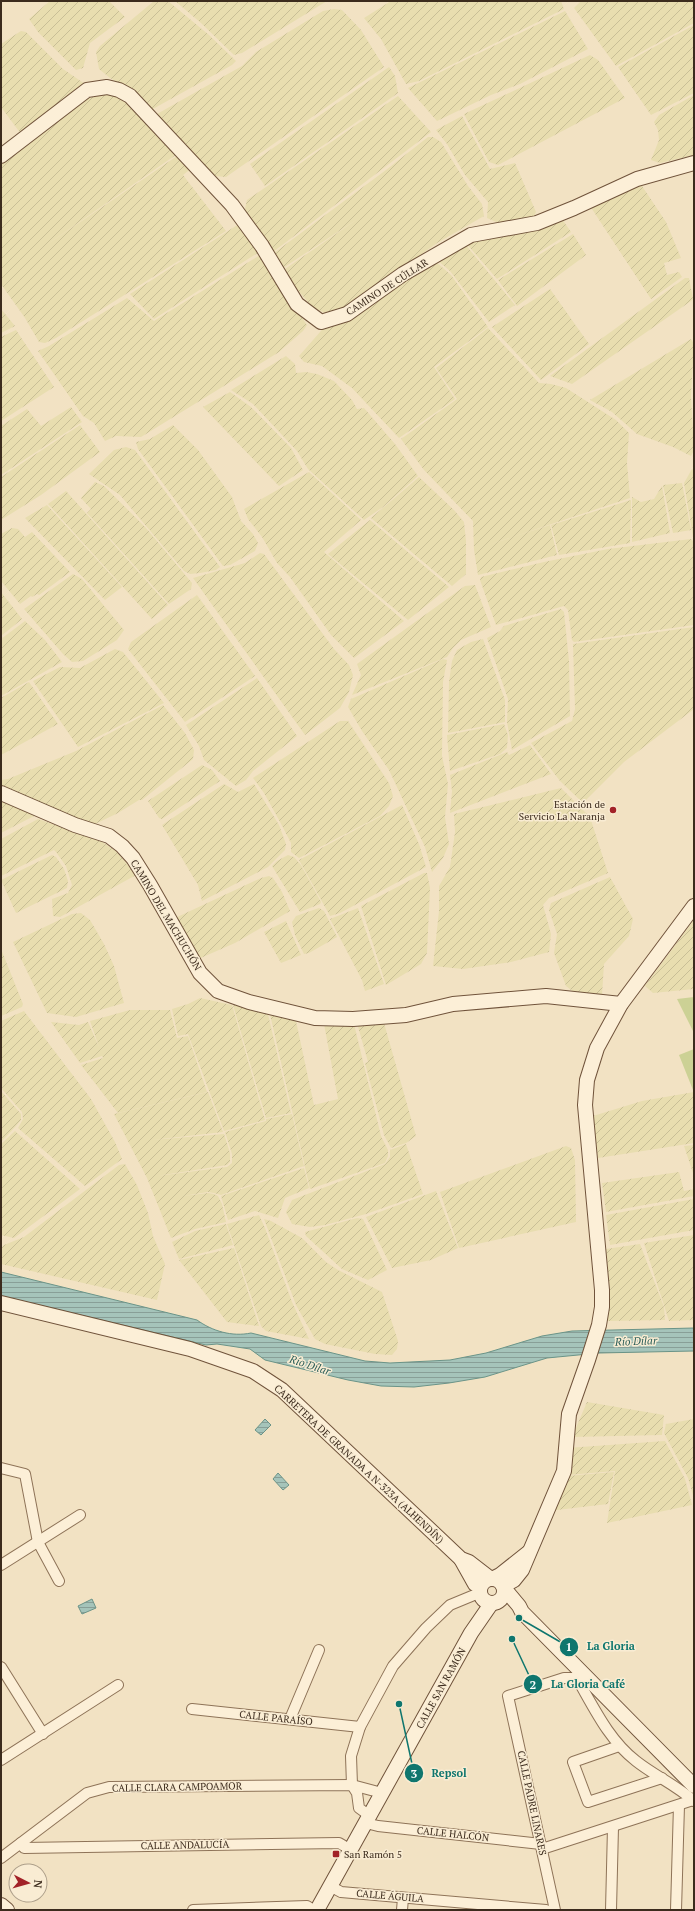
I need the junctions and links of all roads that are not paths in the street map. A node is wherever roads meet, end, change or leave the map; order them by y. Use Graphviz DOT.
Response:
graph roads {
  1 [pos="1,156"];
  2 [pos="694,163"];
  3 [pos="1,793"];
  4 [pos="694,906"];
  5 [pos="621,1004"];
  6 [pos="1,1302"];
  7 [pos="1,1468"];
  8 [pos="80,1515"];
  9 [pos="38,1542"];
  10 [pos="531,1550"];
  11 [pos="1,1565"];
  12 [pos="59,1581"];
  13 [pos="491,1590"];
  14 [pos="522,1612"];
  15 [pos="319,1650"];
  16 [pos="1,1667"];
  17 [pos="118,1685"];
  18 [pos="192,1709"];
  19 [pos="290,1720"];
  20 [pos="360,1727"];
  21 [pos="42,1734"];
  22 [pos="619,1746"];
  23 [pos="1,1760"];
  24 [pos="662,1778"];
  25 [pos="352,1785"];
  26 [pos="694,1786"];
  27 [pos="382,1794"];
  28 [pos="694,1800"];
  29 [pos="679,1805"];
  30 [pos="368,1819"];
  31 [pos="613,1826"];
  32 [pos="21,1843"];
  33 [pos="541,1847"];
  34 [pos="351,1850"];
  35 [pos="1,1858"];
  36 [pos="330,1886"];
  37 [pos="403,1898"];
  38 [pos="1,1905"];
  39 [pos="7,1910"];
  40 [pos="193,1910"];
  41 [pos="313,1910"];
  42 [pos="317,1910"];
  43 [pos="402,1910"];
  44 [pos="546,1910"];
  45 [pos="555,1910"];
  46 [pos="611,1910"];
  47 [pos="676,1910"];
  1 -- 2 [label="street, CAMINO DE CÚLLAR"];
  3 -- 5 [label="street, CAMINO DEL MACHUCHÓN"];
  4 -- 5 [label="street"];
  5 -- 10 [label="street"];
  6 -- 13 [label="street, CARRETERA DE GRANADA A N-323A (ALHENDÍN)"];
  7 -- 9 [label="street"];
  8 -- 9 [label="street"];
  9 -- 11 [label="street"];
  9 -- 12 [label="street"];
  10 -- 13 [label="street, CALLE SAN RAMÓN"];
  10 -- 14 [label="street"];
  13 -- 14 [label="street, CARRETERA DE GRANADA A N-323A (ALHENDÍN)"];
  13 -- 20 [label="street"];
  13 -- 27 [label="street, CALLE SAN RAMÓN"];
  14 -- 26 [label="street, CARRETERA DE GRANADA A N-323A (ALHENDÍN)"];
  15 -- 19 [label="street"];
  16 -- 21 [label="street"];
  17 -- 21 [label="street"];
  18 -- 19 [label="street, CALLE PARAÍSO"];
  19 -- 20 [label="street, CALLE PARAÍSO"];
  20 -- 25 [label="street"];
  21 -- 23 [label="street"];
  22 -- 24 [label="street"];
  22 -- 24 [label="street"];
  22 -- 33 [label="street, CALLE PADRE LINARES"];
  24 -- 28 [label="street"];
  25 -- 27 [label="street, CALLE CLARA CAMPOAMOR"];
  25 -- 30 [label="street"];
  25 -- 32 [label="street, CALLE CLARA CAMPOAMOR"];
  27 -- 30 [label="street, CALLE SAN RAMÓN"];
  28 -- 29 [label="street"];
  29 -- 31 [label="street"];
  29 -- 47 [label="street"];
  30 -- 33 [label="street, CALLE HALCÓN"];
  30 -- 34 [label="street, CALLE SAN RAMÓN"];
  31 -- 33 [label="street"];
  31 -- 46 [label="street"];
  32 -- 34 [label="street, CALLE ANDALUCÍA"];
  32 -- 35 [label="street, CALLE CLARA CAMPOAMOR"];
  33 -- 45 [label="street, CALLE PADRE LINARES"];
  34 -- 36 [label="street, CALLE SAN RAMÓN"];
  36 -- 37 [label="street, CALLE ÁGUILA"];
  36 -- 42 [label="street, CALLE SAN RAMÓN"];
  37 -- 43 [label="street"];
  37 -- 44 [label="street, CALLE ÁGUILA"];
  38 -- 39 [label="street"];
  40 -- 41 [label="street"];
}
